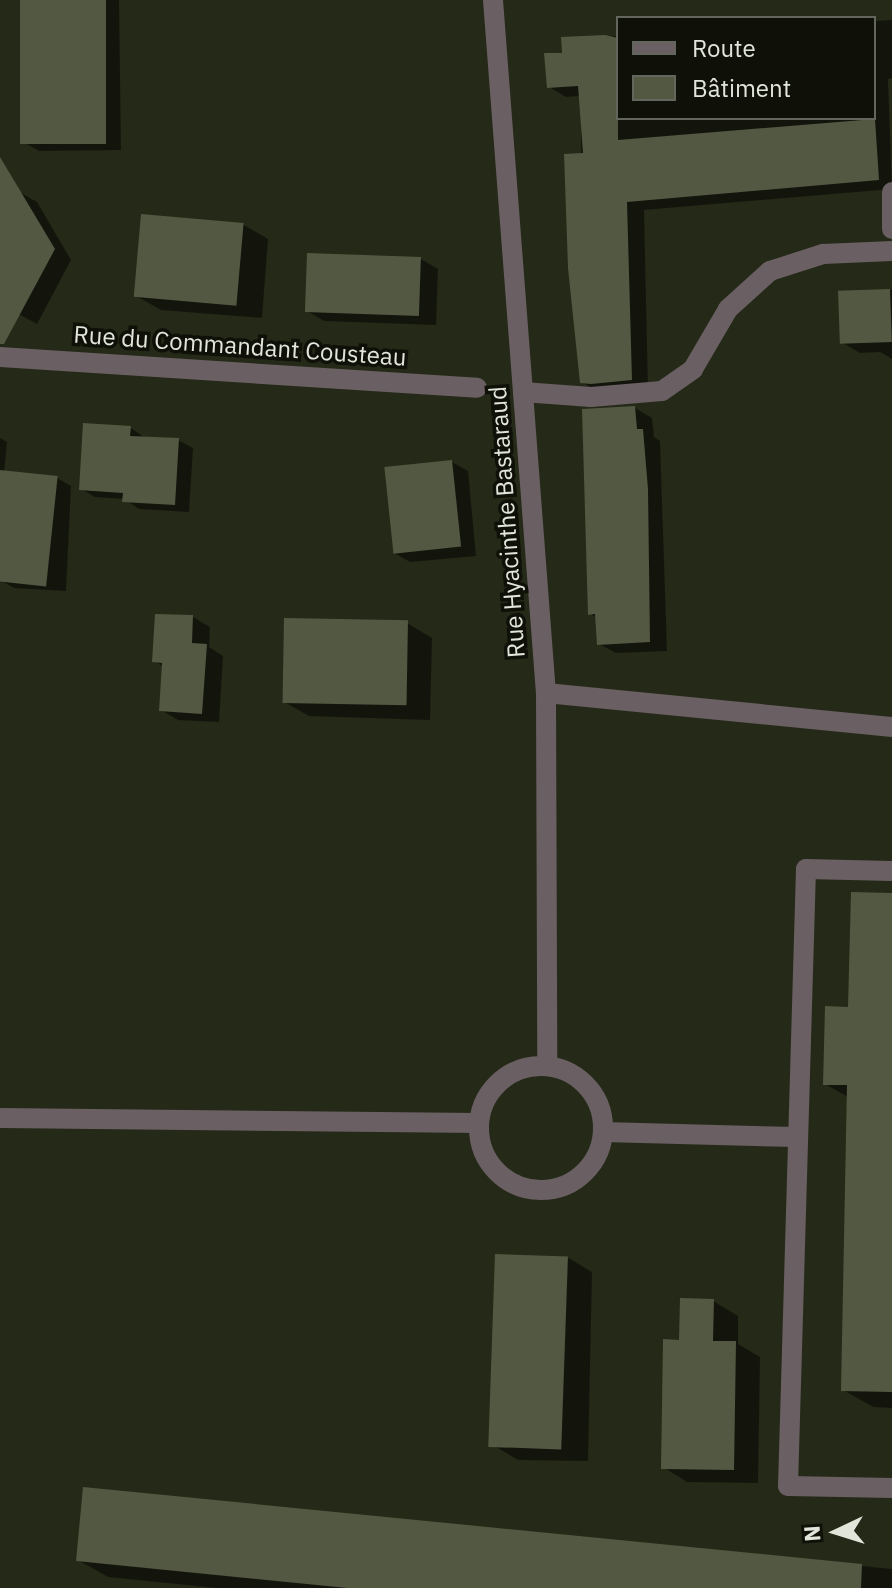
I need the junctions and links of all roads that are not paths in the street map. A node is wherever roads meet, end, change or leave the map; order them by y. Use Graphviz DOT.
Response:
graph roads {
  1 [pos="493,0"];
  2 [pos="892,192"];
  3 [pos="892,229"];
  4 [pos="892,251"];
  5 [pos="0,357"];
  6 [pos="477,388"];
  7 [pos="523,392"];
  8 [pos="546,693"];
  9 [pos="892,727"];
  10 [pos="892,871"];
  11 [pos="547,1065"];
  12 [pos="0,1118"];
  13 [pos="479,1123"];
  14 [pos="603,1132"];
  15 [pos="798,1137"];
  16 [pos="892,1488"];
  1 -- 7 [label="street, Rue Hyacinthe Bastaraud"];
  2 -- 3 [label="street"];
  4 -- 7 [label="street"];
  5 -- 6 [label="street, Rue du Commandant Cousteau"];
  7 -- 8 [label="street, Rue Hyacinthe Bastaraud"];
  8 -- 9 [label="street"];
  8 -- 11 [label="street, Rue Hyacinthe Bastaraud"];
  10 -- 15 [label="street"];
  11 -- 13 [label="street"];
  11 -- 14 [label="street"];
  12 -- 13 [label="street"];
  13 -- 14 [label="street"];
  14 -- 15 [label="street"];
  15 -- 16 [label="street"];
}
